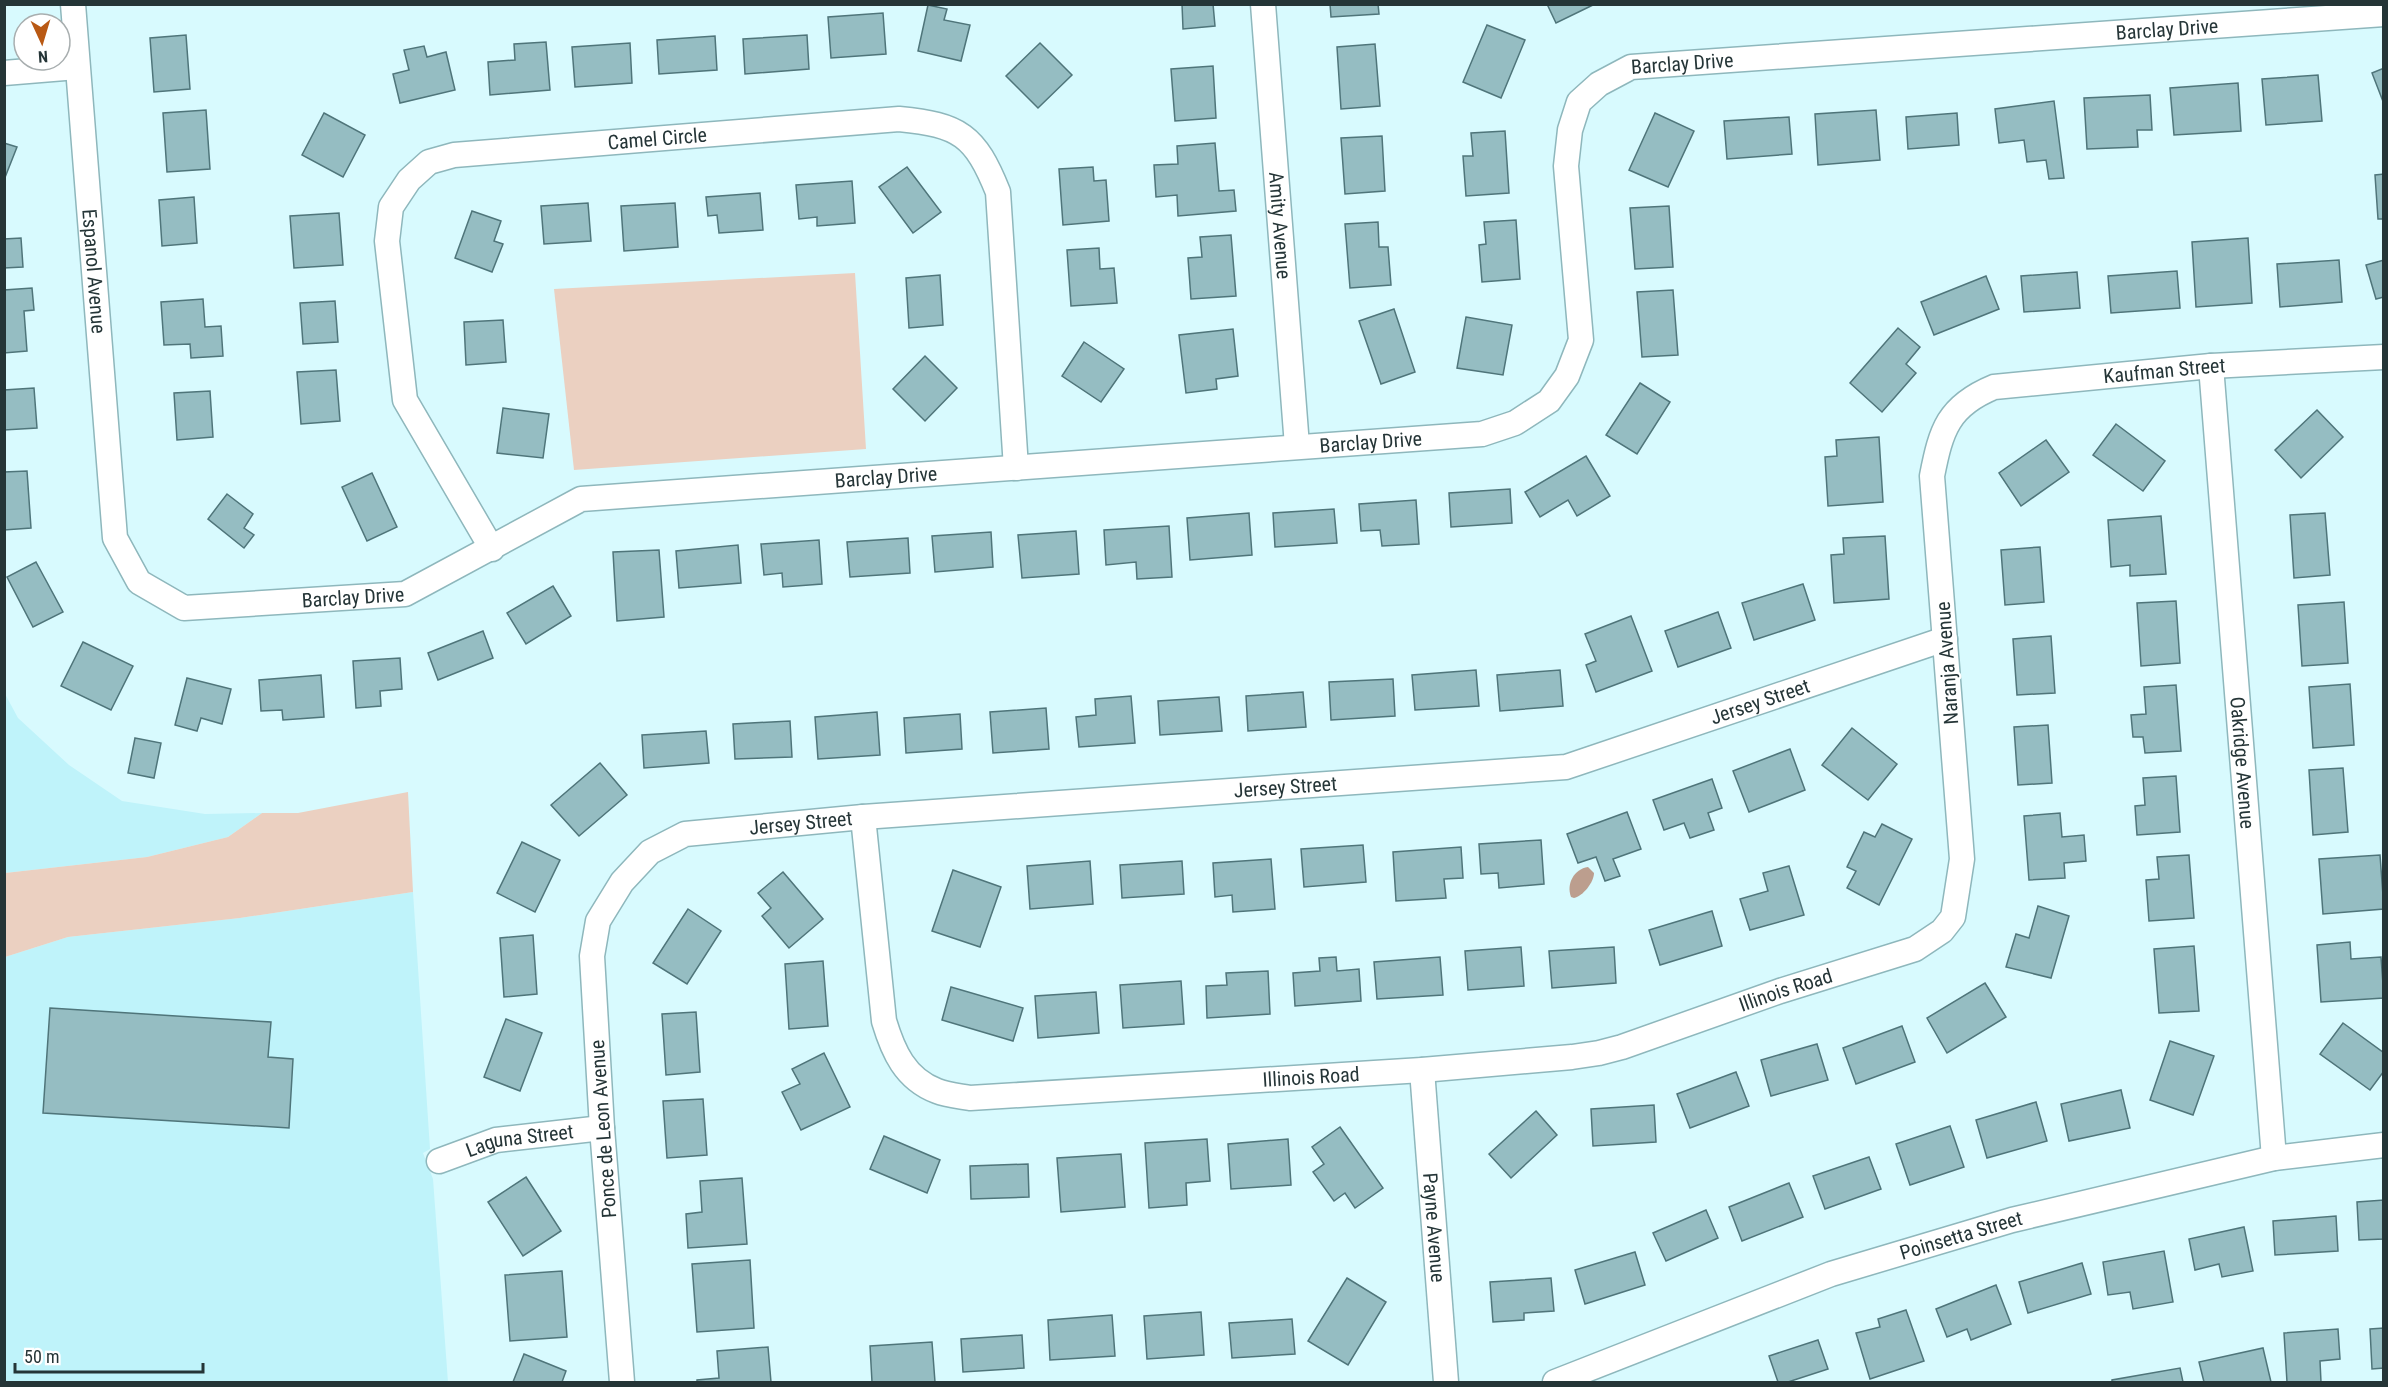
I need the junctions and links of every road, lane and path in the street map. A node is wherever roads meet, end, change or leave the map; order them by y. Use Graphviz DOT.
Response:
graph roads {
  1 [pos="73,4"];
  2 [pos="1263,4"];
  3 [pos="2384,14"];
  4 [pos="77,67"];
  5 [pos="4,73"];
  6 [pos="2384,357"];
  7 [pos="2211,366"];
  8 [pos="1954,412"];
  9 [pos="1297,446"];
  10 [pos="1016,468"];
  11 [pos="115,538"];
  12 [pos="492,549"];
  13 [pos="1945,639"];
  14 [pos="863,817"];
  15 [pos="622,882"];
  16 [pos="1953,917"];
  17 [pos="1422,1070"];
  18 [pos="602,1128"];
  19 [pos="2384,1145"];
  20 [pos="2274,1158"];
  21 [pos="439,1161"];
  22 [pos="622,1383"];
  23 [pos="1446,1383"];
  24 [pos="1555,1383"];
  1 -- 4 [label="street, Espanol Avenue"];
  2 -- 9 [label="street, Amity Avenue"];
  3 -- 9 [label="street, Barclay Drive"];
  4 -- 5 [label="street"];
  4 -- 11 [label="street, Espanol Avenue"];
  6 -- 7 [label="street, Kaufman Street"];
  7 -- 8 [label="street, Kaufman Street"];
  7 -- 20 [label="street, Oakridge Avenue"];
  8 -- 13 [label="street, Naranja Avenue"];
  9 -- 10 [label="street, Barclay Drive"];
  10 -- 12 [label="street, Barclay Drive"];
  10 -- 12 [label="street, Camel Circle"];
  11 -- 12 [label="street, Barclay Drive"];
  13 -- 14 [label="street, Jersey Street"];
  13 -- 16 [label="street, Naranja Avenue"];
  14 -- 15 [label="street, Jersey Street"];
  14 -- 17 [label="street, Illinois Road"];
  15 -- 18 [label="street, Ponce de Leon Avenue"];
  16 -- 17 [label="street, Illinois Road"];
  17 -- 23 [label="street, Payne Avenue"];
  18 -- 21 [label="street, Laguna Street"];
  18 -- 22 [label="street, Ponce de Leon Avenue"];
  19 -- 20 [label="street, Poinsetta Street"];
  20 -- 24 [label="street, Poinsetta Street"];
}
